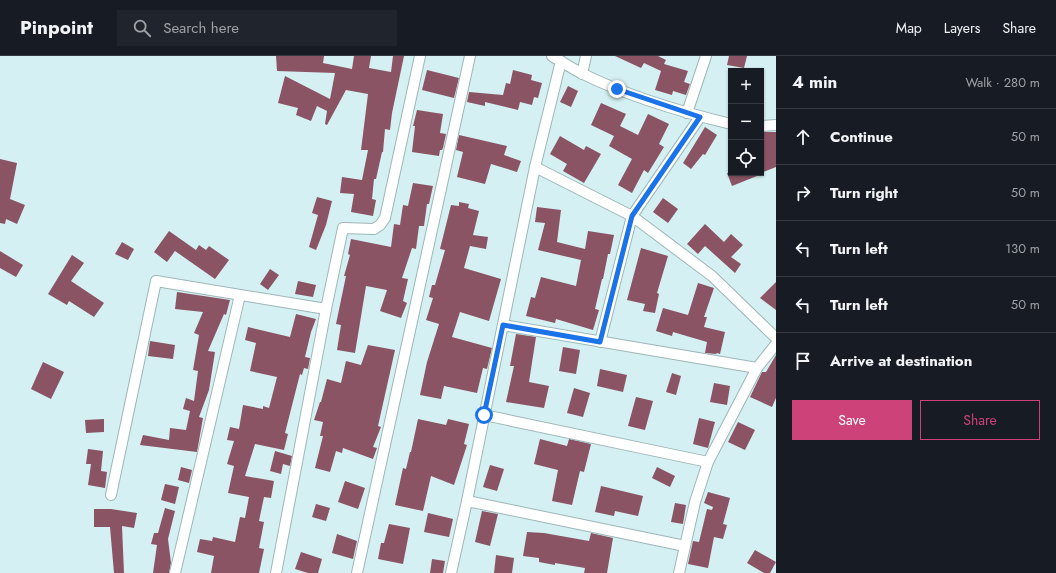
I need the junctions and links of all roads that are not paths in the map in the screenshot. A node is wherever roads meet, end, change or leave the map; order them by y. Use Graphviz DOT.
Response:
graph roads {
  1 [pos="420,56"];
  2 [pos="470,56"];
  3 [pos="552,56"];
  4 [pos="586,56"];
  5 [pos="706,56"];
  6 [pos="561,61"];
  7 [pos="582,74"];
  8 [pos="687,112"];
  9 [pos="700,117"];
  10 [pos="728,123"];
  11 [pos="776,125"];
  12 [pos="764,126"];
  13 [pos="535,167"];
  14 [pos="632,216"];
  15 [pos="240,295"];
  16 [pos="326,309"];
  17 [pos="503,325"];
  18 [pos="776,338"];
  19 [pos="600,342"];
  20 [pos="776,344"];
  21 [pos="757,368"];
  22 [pos="484,415"];
  23 [pos="708,462"];
  24 [pos="111,495"];
  25 [pos="467,501"];
  26 [pos="685,546"];
  27 [pos="175,573"];
  28 [pos="276,573"];
  29 [pos="357,573"];
  30 [pos="451,573"];
  31 [pos="679,573"];
  1 -- 16 [label="street"];
  2 -- 29 [label="street"];
  3 -- 6 [label="street"];
  4 -- 7 [label="street"];
  5 -- 8 [label="street"];
  6 -- 7 [label="street"];
  6 -- 13 [label="street"];
  7 -- 8 [label="street"];
  8 -- 9 [label="street"];
  9 -- 10 [label="street"];
  9 -- 14 [label="street"];
  11 -- 12 [label="street"];
  13 -- 14 [label="street"];
  13 -- 17 [label="street"];
  14 -- 18 [label="street"];
  14 -- 19 [label="street"];
  15 -- 16 [label="street"];
  15 -- 24 [label="street"];
  15 -- 27 [label="street"];
  16 -- 28 [label="street"];
  17 -- 19 [label="street"];
  17 -- 22 [label="street"];
  19 -- 21 [label="street"];
  20 -- 21 [label="street"];
  21 -- 23 [label="street"];
  22 -- 23 [label="street"];
  22 -- 25 [label="street"];
  23 -- 26 [label="street"];
  25 -- 26 [label="street"];
  25 -- 30 [label="street"];
  26 -- 31 [label="street"];
}
